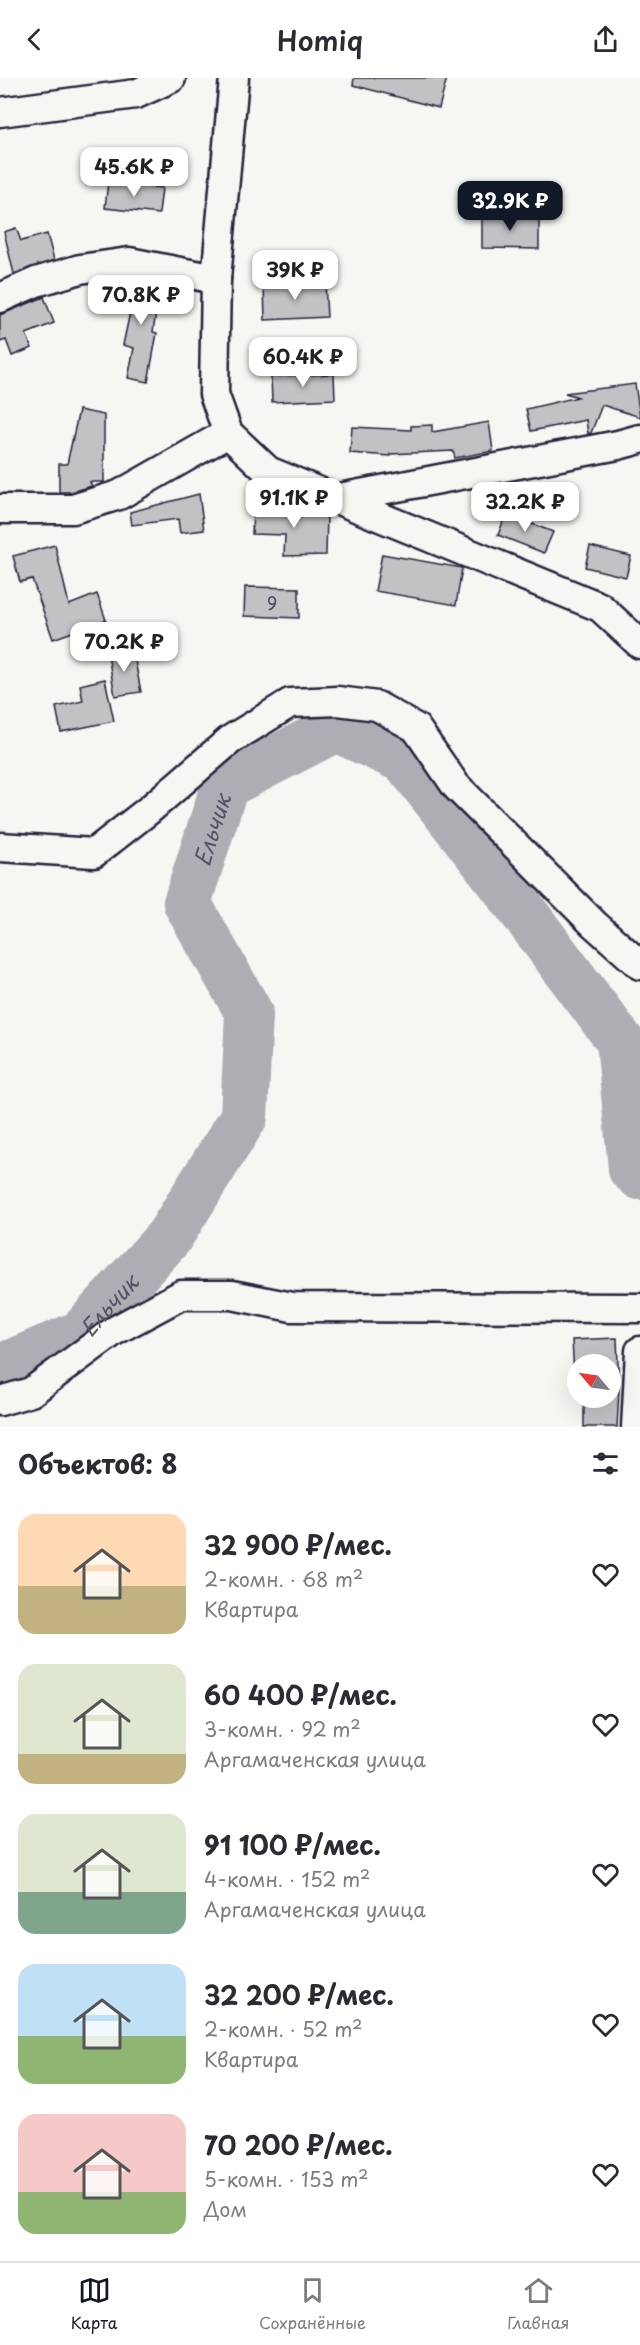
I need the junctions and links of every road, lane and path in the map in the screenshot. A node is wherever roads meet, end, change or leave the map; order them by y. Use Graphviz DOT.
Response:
graph roads {
  1 [pos="171,78"];
  2 [pos="234,78"];
  3 [pos="0,112"];
  4 [pos="216,279"];
  5 [pos="0,298"];
  6 [pos="228,433"];
  7 [pos="640,439"];
  8 [pos="334,499"];
  9 [pos="0,509"];
  10 [pos="640,644"];
  11 [pos="0,847"];
  12 [pos="640,965"];
  13 [pos="640,1308"];
  14 [pos="640,1351"];
  15 [pos="0,1401"];
  16 [pos="636,1427"];
  1 -- 3 [label="street"];
  2 -- 4 [label="street"];
  4 -- 5 [label="street"];
  4 -- 6 [label="street"];
  6 -- 8 [label="street"];
  6 -- 9 [label="street"];
  7 -- 8 [label="street"];
  8 -- 10 [label="street"];
  11 -- 12 [label="street"];
  13 -- 15 [label="street"];
  14 -- 16 [label="street"];
}
